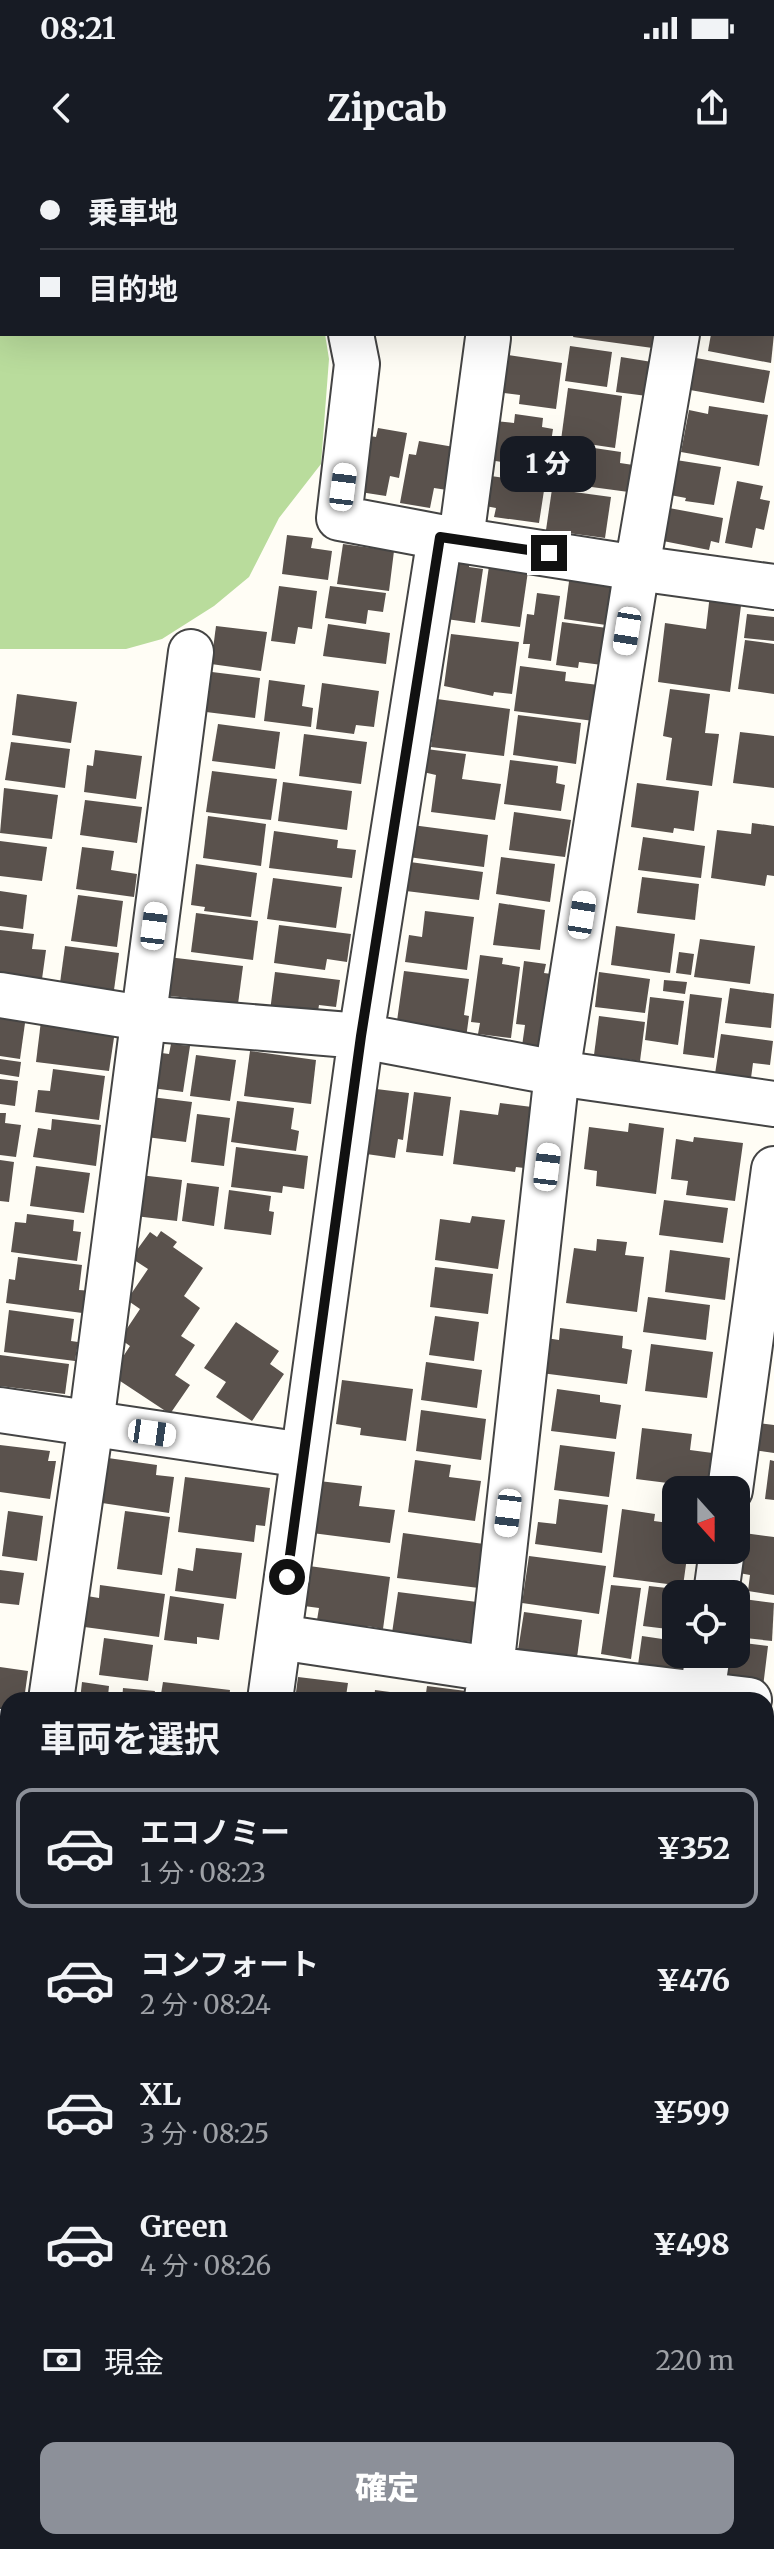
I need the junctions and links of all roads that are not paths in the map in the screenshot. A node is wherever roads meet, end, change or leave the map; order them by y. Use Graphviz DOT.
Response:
graph roads {
  1 [pos="351,336"];
  2 [pos="677,336"];
  3 [pos="488,338"];
  4 [pos="451,538"];
  5 [pos="637,568"];
  6 [pos="774,587"];
  7 [pos="191,652"];
  8 [pos="0,995"];
  9 [pos="142,1018"];
  10 [pos="361,1036"];
  11 [pos="557,1073"];
  12 [pos="774,1104"];
  13 [pos="774,1169"];
  14 [pos="0,1410"];
  15 [pos="91,1424"];
  16 [pos="303,1455"];
  17 [pos="732,1476"];
  18 [pos="279,1637"];
  19 [pos="704,1683"];
  20 [pos="489,1685"];
  21 [pos="52,1692"];
  22 [pos="271,1692"];
  23 [pos="728,1692"];
  1 -- 4 [label="street"];
  2 -- 5 [label="street"];
  3 -- 4 [label="street"];
  4 -- 5 [label="street"];
  4 -- 10 [label="street"];
  5 -- 6 [label="street"];
  5 -- 11 [label="street"];
  7 -- 9 [label="street"];
  8 -- 9 [label="street"];
  9 -- 10 [label="street"];
  9 -- 15 [label="street"];
  10 -- 11 [label="street"];
  10 -- 16 [label="street"];
  11 -- 12 [label="street"];
  11 -- 20 [label="street"];
  13 -- 17 [label="street"];
  14 -- 15 [label="street"];
  15 -- 16 [label="street"];
  15 -- 21 [label="street"];
  16 -- 18 [label="street"];
  18 -- 20 [label="street"];
  18 -- 22 [label="street"];
  19 -- 20 [label="street"];
  19 -- 23 [label="street"];
}
